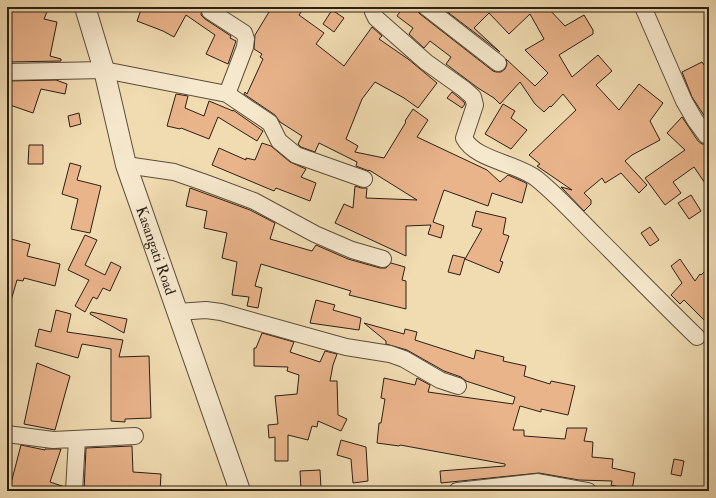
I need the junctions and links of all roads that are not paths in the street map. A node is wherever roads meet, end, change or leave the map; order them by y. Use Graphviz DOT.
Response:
graph roads {
  1 [pos="85,7"];
  2 [pos="373,7"];
  3 [pos="426,7"];
  4 [pos="643,7"];
  5 [pos="210,11"];
  6 [pos="498,63"];
  7 [pos="104,70"];
  8 [pos="7,72"];
  9 [pos="227,94"];
  10 [pos="709,134"];
  11 [pos="126,165"];
  12 [pos="364,179"];
  13 [pos="383,259"];
  14 [pos="177,312"];
  15 [pos="697,338"];
  16 [pos="458,386"];
  17 [pos="135,436"];
  18 [pos="8,437"];
  19 [pos="77,439"];
  20 [pos="74,491"];
  21 [pos="240,491"];
  22 [pos="457,491"];
  23 [pos="588,491"];
  1 -- 7 [label="street, Kasangati Road"];
  2 -- 15 [label="street"];
  3 -- 6 [label="street"];
  4 -- 10 [label="street"];
  5 -- 9 [label="street"];
  7 -- 8 [label="street"];
  7 -- 9 [label="street"];
  7 -- 11 [label="street, Kasangati Road"];
  9 -- 12 [label="street"];
  11 -- 13 [label="street"];
  11 -- 14 [label="street, Kasangati Road"];
  14 -- 16 [label="street"];
  14 -- 21 [label="street, Kasangati Road"];
  17 -- 19 [label="street"];
  18 -- 19 [label="street"];
  19 -- 20 [label="street"];
  22 -- 23 [label="street"];
}
